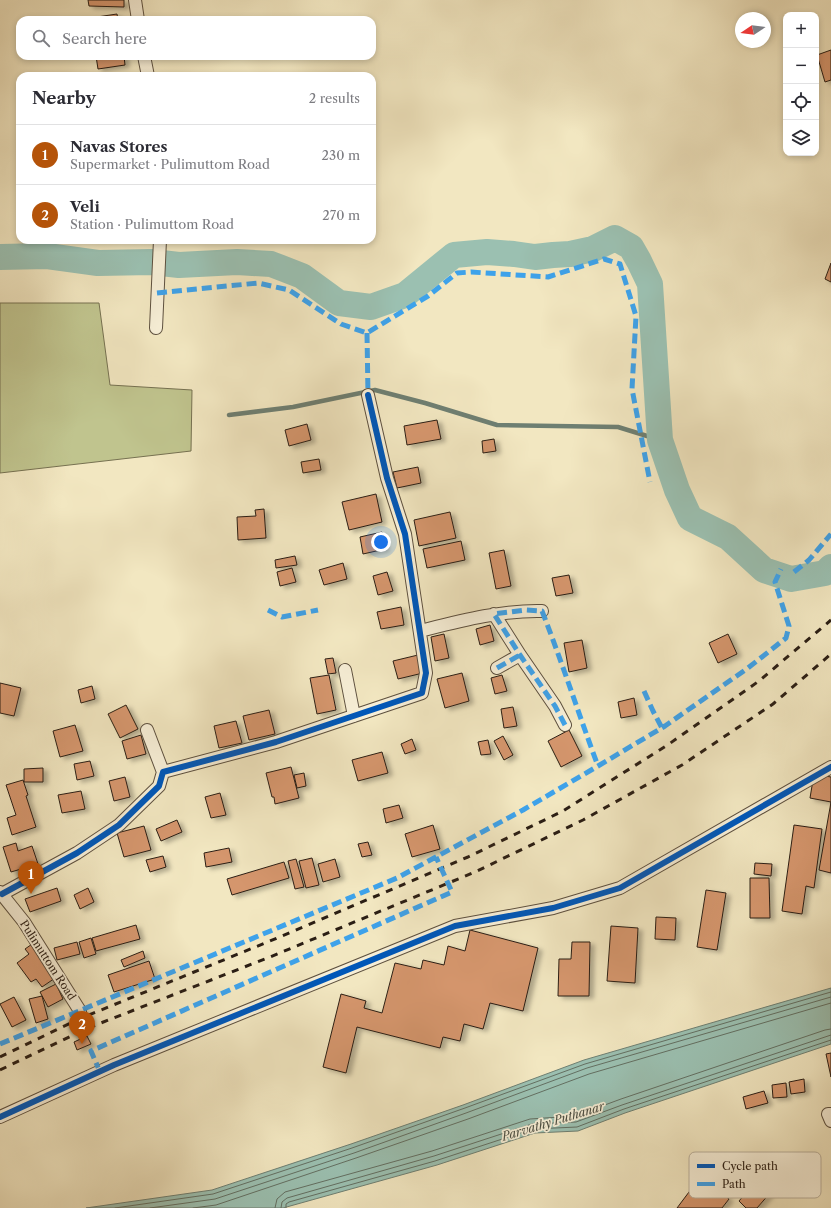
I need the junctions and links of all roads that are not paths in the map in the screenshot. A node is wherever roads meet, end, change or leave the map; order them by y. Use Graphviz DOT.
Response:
graph roads {
  1 [pos="135,0"];
  2 [pos="137,16"];
  3 [pos="145,60"];
  4 [pos="147,72"];
  5 [pos="160,244"];
  6 [pos="156,328"];
  7 [pos="368,395"];
  8 [pos="542,611"];
  9 [pos="494,614"];
  10 [pos="420,630"];
  11 [pos="520,655"];
  12 [pos="497,668"];
  13 [pos="345,670"];
  14 [pos="354,716"];
  15 [pos="565,726"];
  16 [pos="147,730"];
  17 [pos="831,767"];
  18 [pos="163,772"];
  19 [pos="1,893"];
  20 [pos="80,1011"];
  21 [pos="831,1114"];
  22 [pos="0,1117"];
  23 [pos="831,1122"];
  1 -- 2 [label="street"];
  3 -- 4 [label="street"];
  5 -- 6 [label="street"];
  7 -- 10 [label="street"];
  8 -- 9 [label="street"];
  9 -- 10 [label="street"];
  9 -- 11 [label="street"];
  10 -- 14 [label="street"];
  11 -- 12 [label="street"];
  11 -- 15 [label="street"];
  13 -- 14 [label="street"];
  14 -- 18 [label="street"];
  16 -- 18 [label="street"];
  17 -- 22 [label="street"];
  18 -- 19 [label="street"];
  19 -- 20 [label="street, Pulimuttom Road"];
  21 -- 23 [label="street"];
}
